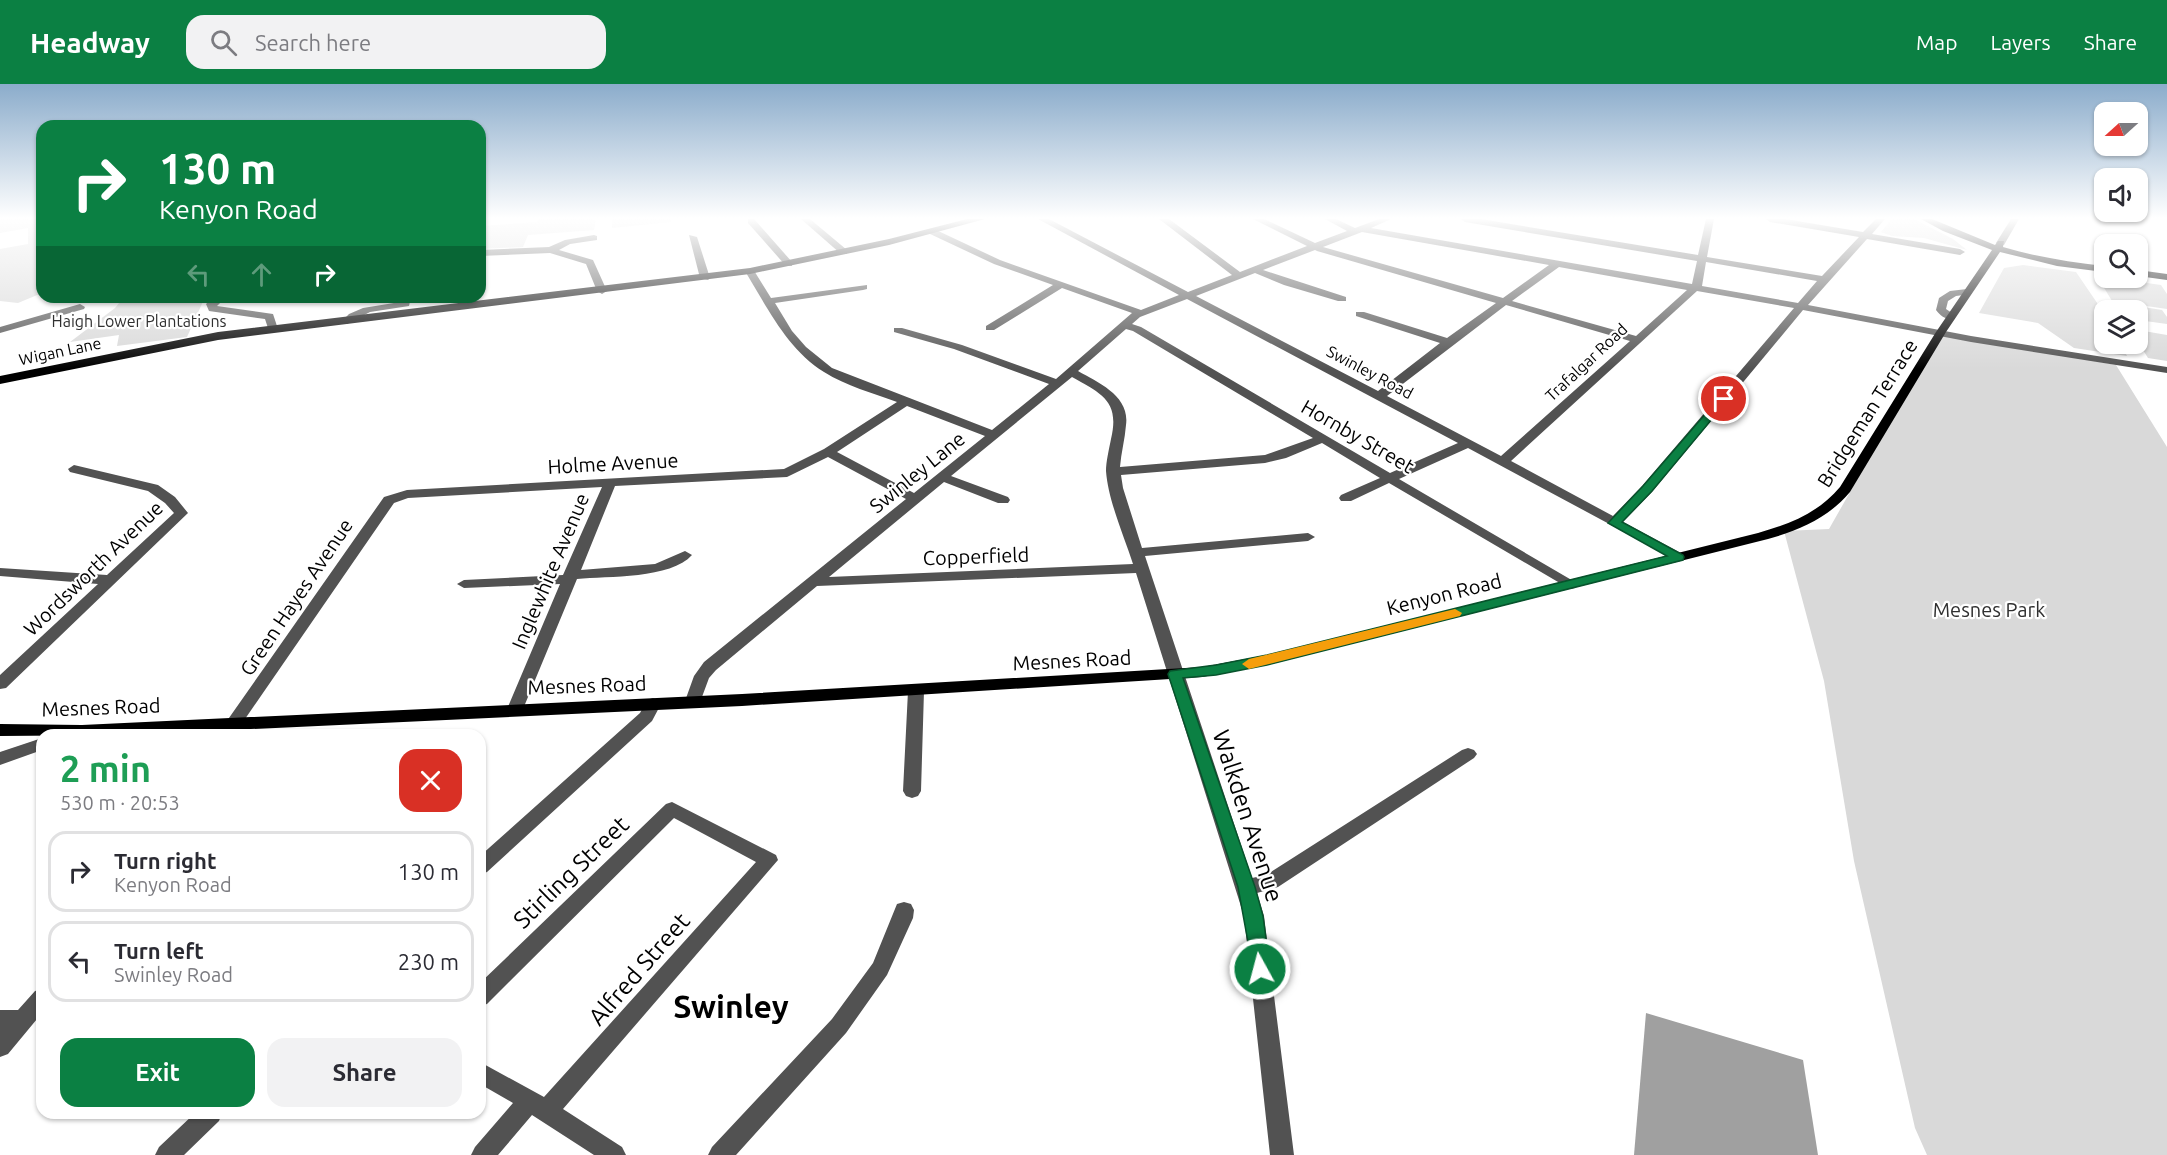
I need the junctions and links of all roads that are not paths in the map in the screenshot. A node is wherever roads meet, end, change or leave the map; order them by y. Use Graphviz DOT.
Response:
graph roads {
  1 [pos="593,269"];
  2 [pos="702,269"];
  3 [pos="761,269"];
  4 [pos="1018,269"];
  5 [pos="1137,269"];
  6 [pos="1231,269"];
  7 [pos="1392,269"];
  8 [pos="1550,269"];
  9 [pos="1585,269"];
  10 [pos="1700,269"];
  11 [pos="1766,269"];
  12 [pos="1833,269"];
  13 [pos="1982,269"];
  14 [pos="1256,270"];
  15 [pos="750,271"];
  16 [pos="2148,274"];
  17 [pos="1240,276"];
  18 [pos="2167,277"];
  19 [pos="705,278"];
  20 [pos="1824,279"];
  21 [pos="1062,284"];
  22 [pos="863,287"];
  23 [pos="1694,288"];
  24 [pos="602,291"];
  25 [pos="1967,292"];
  26 [pos="1186,295"];
  27 [pos="1333,298"];
  28 [pos="769,301"];
  29 [pos="1503,301"];
  30 [pos="212,303"];
  31 [pos="405,303"];
  32 [pos="80,307"];
  33 [pos="1802,307"];
  34 [pos="1141,313"];
  35 [pos="1360,315"];
  36 [pos="1952,316"];
  37 [pos="347,321"];
  38 [pos="1124,325"];
  39 [pos="990,328"];
  40 [pos="273,329"];
  41 [pos="0,330"];
  42 [pos="898,330"];
  43 [pos="1941,332"];
  44 [pos="1635,339"];
  45 [pos="1448,342"];
  46 [pos="2167,370"];
  47 [pos="1071,372"];
  48 [pos="0,380"];
  49 [pos="1057,383"];
  50 [pos="1378,396"];
  51 [pos="905,402"];
  52 [pos="994,435"];
  53 [pos="1322,439"];
  54 [pos="1468,443"];
  55 [pos="828,452"];
  56 [pos="1502,462"];
  57 [pos="74,469"];
  58 [pos="1112,472"];
  59 [pos="941,477"];
  60 [pos="1389,477"];
  61 [pos="610,483"];
  62 [pos="395,497"];
  63 [pos="1346,498"];
  64 [pos="915,499"];
  65 [pos="1002,500"];
  66 [pos="1614,523"];
  67 [pos="1308,537"];
  68 [pos="1722,547"];
  69 [pos="1136,553"];
  70 [pos="685,555"];
  71 [pos="1678,557"];
  72 [pos="1141,568"];
  73 [pos="0,572"];
  74 [pos="569,577"];
  75 [pos="110,580"];
  76 [pos="813,582"];
  77 [pos="464,584"];
  78 [pos="1570,585"];
  79 [pos="1175,674"];
  80 [pos="0,684"];
  81 [pos="916,691"];
  82 [pos="693,701"];
  83 [pos="653,704"];
  84 [pos="515,710"];
  85 [pos="229,729"];
  86 [pos="0,730"];
  87 [pos="36,731"];
  88 [pos="36,746"];
  89 [pos="1468,754"];
  90 [pos="0,759"];
  91 [pos="912,791"];
  92 [pos="672,809"];
  93 [pos="486,862"];
  94 [pos="1246,887"];
  95 [pos="904,910"];
  96 [pos="486,991"];
  97 [pos="36,1005"];
  98 [pos="0,1020"];
  99 [pos="23,1020"];
  100 [pos="0,1047"];
  101 [pos="486,1076"];
  102 [pos="538,1106"];
  103 [pos="205,1119"];
  104 [pos="167,1155"];
  105 [pos="483,1155"];
  106 [pos="614,1155"];
  107 [pos="720,1155"];
  108 [pos="1282,1155"];
  1 -- 24 [label="street"];
  2 -- 19 [label="street"];
  3 -- 15 [label="highway, Wigan Lane"];
  4 -- 21 [label="street"];
  5 -- 26 [label="street, Swinley Road"];
  6 -- 17 [label="street"];
  7 -- 29 [label="street"];
  8 -- 29 [label="street"];
  9 -- 23 [label="street"];
  10 -- 23 [label="street"];
  11 -- 20 [label="street"];
  12 -- 20 [label="street"];
  13 -- 25 [label="main road, Bridgeman Terrace"];
  14 -- 17 [label="street, Swinley Lane"];
  14 -- 27 [label="street"];
  15 -- 19 [label="highway, Wigan Lane"];
  15 -- 28 [label="street"];
  16 -- 18 [label="main road"];
  17 -- 26 [label="street, Swinley Lane"];
  19 -- 24 [label="highway, Wigan Lane"];
  20 -- 33 [label="street"];
  21 -- 34 [label="street"];
  21 -- 39 [label="street"];
  22 -- 28 [label="street"];
  23 -- 33 [label="street"];
  23 -- 44 [label="street, Trafalgar Road"];
  24 -- 37 [label="highway, Wigan Lane"];
  25 -- 36 [label="main road, Bridgeman Terrace"];
  25 -- 36 [label="street"];
  26 -- 34 [label="street, Swinley Lane"];
  26 -- 50 [label="street, Swinley Road"];
  28 -- 51 [label="street"];
  29 -- 44 [label="street"];
  29 -- 45 [label="street"];
  30 -- 40 [label="street"];
  31 -- 37 [label="street"];
  32 -- 41 [label="street"];
  33 -- 43 [label="street"];
  33 -- 66 [label="street"];
  34 -- 38 [label="street, Swinley Lane"];
  35 -- 45 [label="street"];
  36 -- 43 [label="main road, Bridgeman Terrace"];
  37 -- 40 [label="highway, Wigan Lane"];
  38 -- 47 [label="street, Swinley Lane"];
  38 -- 53 [label="street, Hornby Street"];
  40 -- 48 [label="highway, Wigan Lane"];
  42 -- 49 [label="street"];
  43 -- 46 [label="street"];
  43 -- 68 [label="main road, Bridgeman Terrace"];
  44 -- 56 [label="street, Trafalgar Road"];
  45 -- 50 [label="street"];
  47 -- 49 [label="street, Swinley Lane"];
  47 -- 58 [label="street"];
  49 -- 52 [label="street, Swinley Lane"];
  50 -- 54 [label="street, Swinley Road"];
  51 -- 52 [label="street"];
  51 -- 55 [label="street, Holme Avenue"];
  52 -- 59 [label="street, Swinley Lane"];
  53 -- 58 [label="street"];
  53 -- 60 [label="street, Hornby Street"];
  54 -- 56 [label="street, Swinley Road"];
  54 -- 60 [label="street"];
  55 -- 61 [label="street, Holme Avenue"];
  55 -- 64 [label="street"];
  56 -- 66 [label="street, Swinley Road"];
  57 -- 75 [label="street, Wordsworth Avenue"];
  58 -- 69 [label="street, Walkden Avenue"];
  59 -- 64 [label="street, Swinley Lane"];
  59 -- 65 [label="street"];
  60 -- 63 [label="street"];
  60 -- 78 [label="street, Hornby Street"];
  61 -- 62 [label="street, Holme Avenue"];
  61 -- 74 [label="street, Inglewhite Avenue"];
  62 -- 85 [label="street, Green Hayes Avenue"];
  64 -- 76 [label="street, Swinley Lane"];
  66 -- 71 [label="street, Swinley Road"];
  67 -- 69 [label="street"];
  68 -- 71 [label="main road, Kenyon Road"];
  69 -- 72 [label="street, Walkden Avenue"];
  70 -- 74 [label="street"];
  71 -- 78 [label="main road, Kenyon Road"];
  72 -- 76 [label="street, Copperfield"];
  72 -- 79 [label="street, Walkden Avenue"];
  73 -- 75 [label="street"];
  74 -- 77 [label="street"];
  74 -- 84 [label="street, Inglewhite Avenue"];
  75 -- 80 [label="street, Wordsworth Avenue"];
  76 -- 82 [label="street, Swinley Lane"];
  78 -- 79 [label="main road, Kenyon Road"];
  79 -- 81 [label="main road, Mesnes Road"];
  79 -- 94 [label="street, Walkden Avenue"];
  81 -- 82 [label="main road, Mesnes Road"];
  81 -- 91 [label="street"];
  82 -- 83 [label="main road, Mesnes Road"];
  83 -- 84 [label="main road, Mesnes Road"];
  83 -- 93 [label="street"];
  84 -- 85 [label="main road, Mesnes Road"];
  86 -- 87 [label="main road, Mesnes Road"];
  88 -- 90 [label="street"];
  89 -- 94 [label="street"];
  92 -- 96 [label="street, Stirling Street"];
  92 -- 102 [label="street, Alfred Street"];
  94 -- 108 [label="street, Walkden Avenue"];
  95 -- 107 [label="street"];
  97 -- 99 [label="street"];
  98 -- 99 [label="street"];
  99 -- 100 [label="street"];
  101 -- 102 [label="street"];
  102 -- 105 [label="street, Alfred Street"];
  102 -- 106 [label="street"];
  103 -- 104 [label="street"];
}
